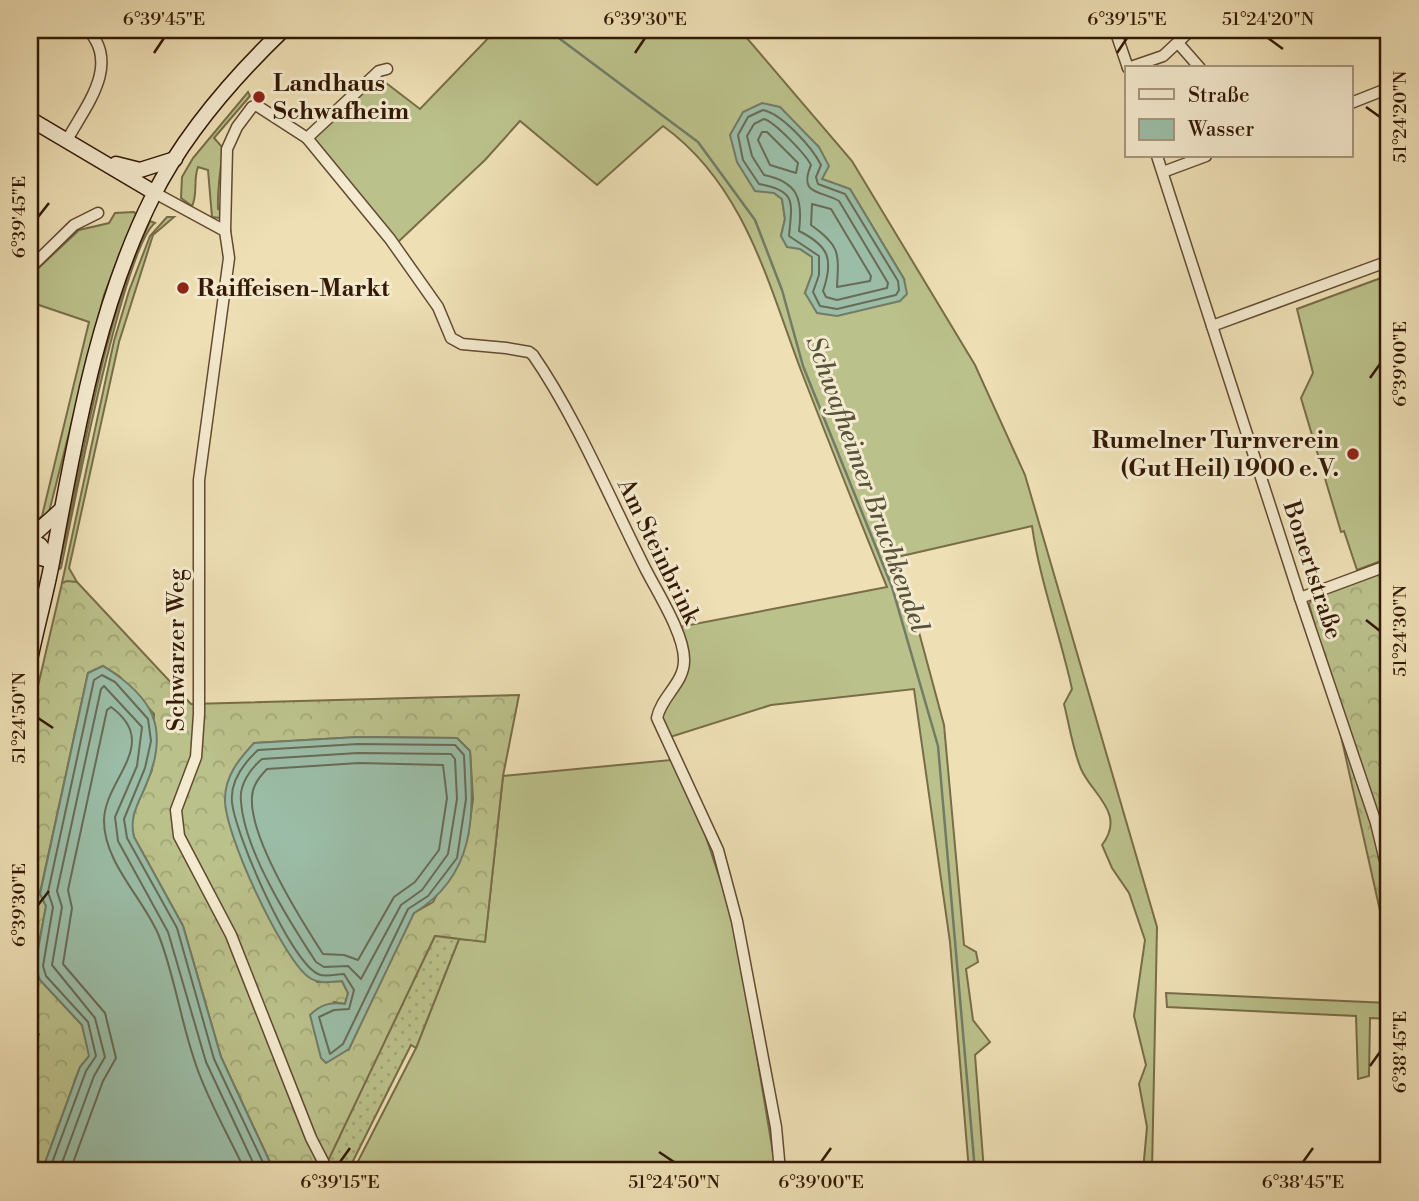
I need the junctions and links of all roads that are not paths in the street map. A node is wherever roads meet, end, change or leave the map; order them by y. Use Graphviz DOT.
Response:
graph roads {
  1 [pos="88,30"];
  2 [pos="283,30"];
  3 [pos="1115,30"];
  4 [pos="1191,30"];
  5 [pos="1178,43"];
  6 [pos="1127,66"];
  7 [pos="1138,66"];
  8 [pos="1198,66"];
  9 [pos="387,69"];
  10 [pos="1389,88"];
  11 [pos="1352,103"];
  12 [pos="256,106"];
  13 [pos="30,119"];
  14 [pos="307,138"];
  15 [pos="67,140"];
  16 [pos="85,150"];
  17 [pos="1158,158"];
  18 [pos="1201,158"];
  19 [pos="175,159"];
  20 [pos="1163,172"];
  21 [pos="155,193"];
  22 [pos="98,213"];
  23 [pos="225,231"];
  24 [pos="1389,261"];
  25 [pos="30,268"];
  26 [pos="1212,326"];
  27 [pos="62,509"];
  28 [pos="30,539"];
  29 [pos="30,555"];
  30 [pos="52,561"];
  31 [pos="1389,565"];
  32 [pos="1300,598"];
  33 [pos="30,660"];
  34 [pos="1389,877"];
  35 [pos="328,1171"];
  36 [pos="780,1171"];
  1 -- 15 [label="street"];
  2 -- 19 [label="main road"];
  3 -- 6 [label="street"];
  4 -- 5 [label="street"];
  5 -- 7 [label="street"];
  5 -- 8 [label="street"];
  9 -- 14 [label="street"];
  10 -- 11 [label="street"];
  12 -- 14 [label="street, Am Steinbrink"];
  12 -- 23 [label="street, Schwarzer Weg"];
  13 -- 15 [label="main road"];
  14 -- 36 [label="street, Am Steinbrink"];
  15 -- 16 [label="main road"];
  16 -- 19 [label="main road"];
  16 -- 21 [label="main road"];
  17 -- 20 [label="street, Bonertstraße"];
  18 -- 20 [label="street"];
  19 -- 21 [label="main road"];
  20 -- 26 [label="street, Bonertstraße"];
  21 -- 23 [label="street"];
  21 -- 27 [label="main road"];
  22 -- 25 [label="street"];
  23 -- 35 [label="street, Schwarzer Weg"];
  24 -- 26 [label="street"];
  26 -- 32 [label="street, Bonertstraße"];
  27 -- 28 [label="main road"];
  27 -- 30 [label="main road"];
  28 -- 30 [label="main road"];
  29 -- 30 [label="main road"];
  30 -- 33 [label="main road"];
  31 -- 32 [label="street"];
  32 -- 34 [label="street, Bonertstraße"];
}
